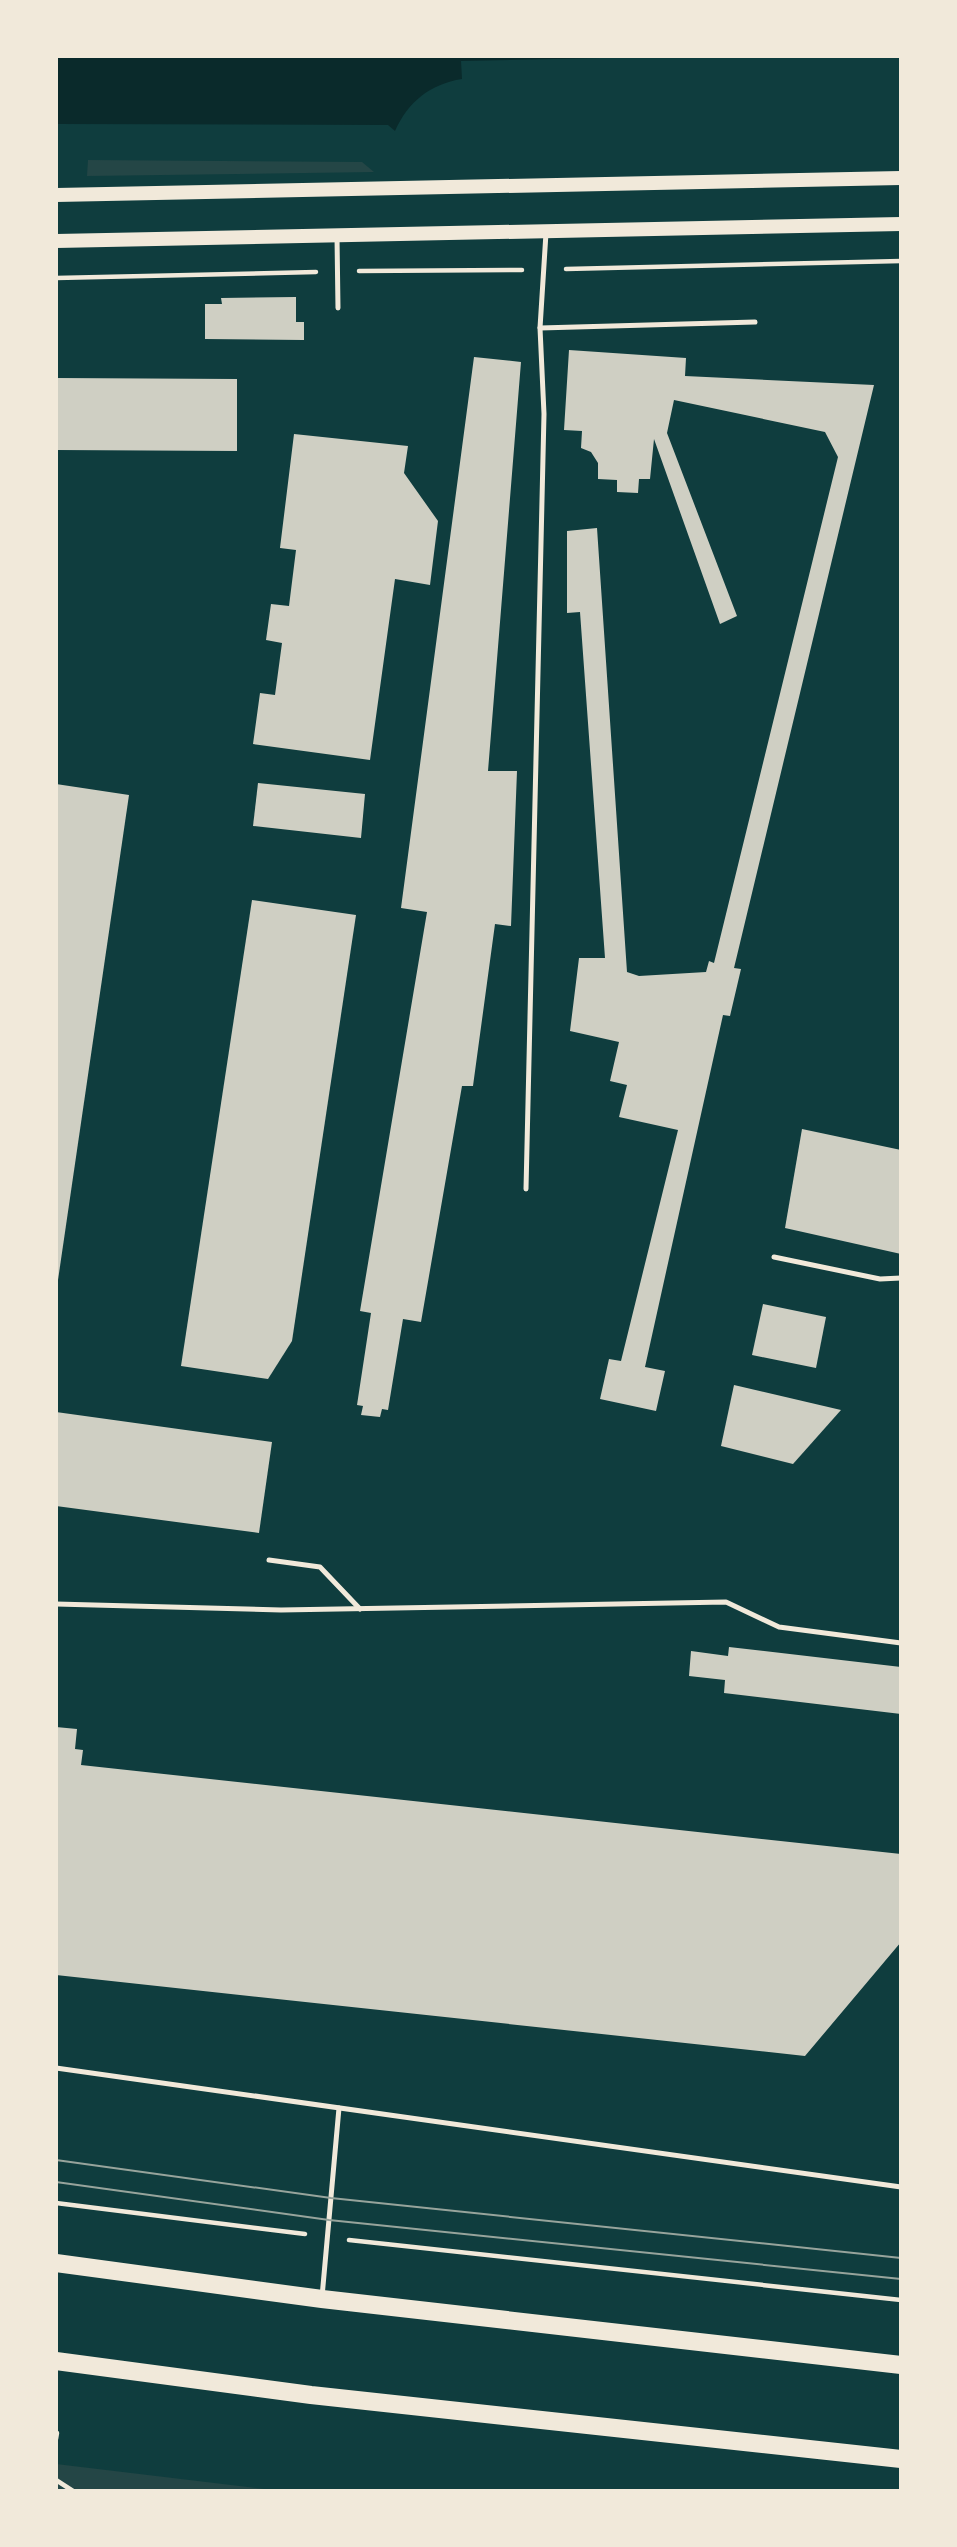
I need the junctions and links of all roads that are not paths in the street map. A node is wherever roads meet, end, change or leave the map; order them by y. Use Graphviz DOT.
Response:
graph roads {
  1 [pos="901,178"];
  2 [pos="56,195"];
  3 [pos="901,224"];
  4 [pos="546,230"];
  5 [pos="337,234"];
  6 [pos="56,241"];
  7 [pos="338,308"];
  8 [pos="755,322"];
  9 [pos="540,328"];
  10 [pos="526,1189"];
  11 [pos="774,1256"];
  12 [pos="901,1278"];
  13 [pos="269,1560"];
  14 [pos="56,1604"];
  15 [pos="359,1609"];
  16 [pos="901,1643"];
  17 [pos="56,2068"];
  18 [pos="339,2108"];
  19 [pos="901,2187"];
  20 [pos="56,2263"];
  21 [pos="322,2299"];
  22 [pos="56,2361"];
  23 [pos="901,2365"];
  24 [pos="901,2459"];
  1 -- 2 [label="main road"];
  3 -- 4 [label="main road"];
  4 -- 5 [label="main road"];
  4 -- 9 [label="lane"];
  5 -- 6 [label="main road"];
  5 -- 7 [label="lane"];
  8 -- 9 [label="lane"];
  9 -- 10 [label="lane"];
  11 -- 12 [label="lane"];
  13 -- 15 [label="lane"];
  14 -- 15 [label="lane"];
  15 -- 16 [label="lane"];
  17 -- 18 [label="lane"];
  18 -- 19 [label="lane"];
  18 -- 21 [label="lane"];
  20 -- 21 [label="main road"];
  21 -- 23 [label="main road"];
  22 -- 24 [label="main road"];
}
